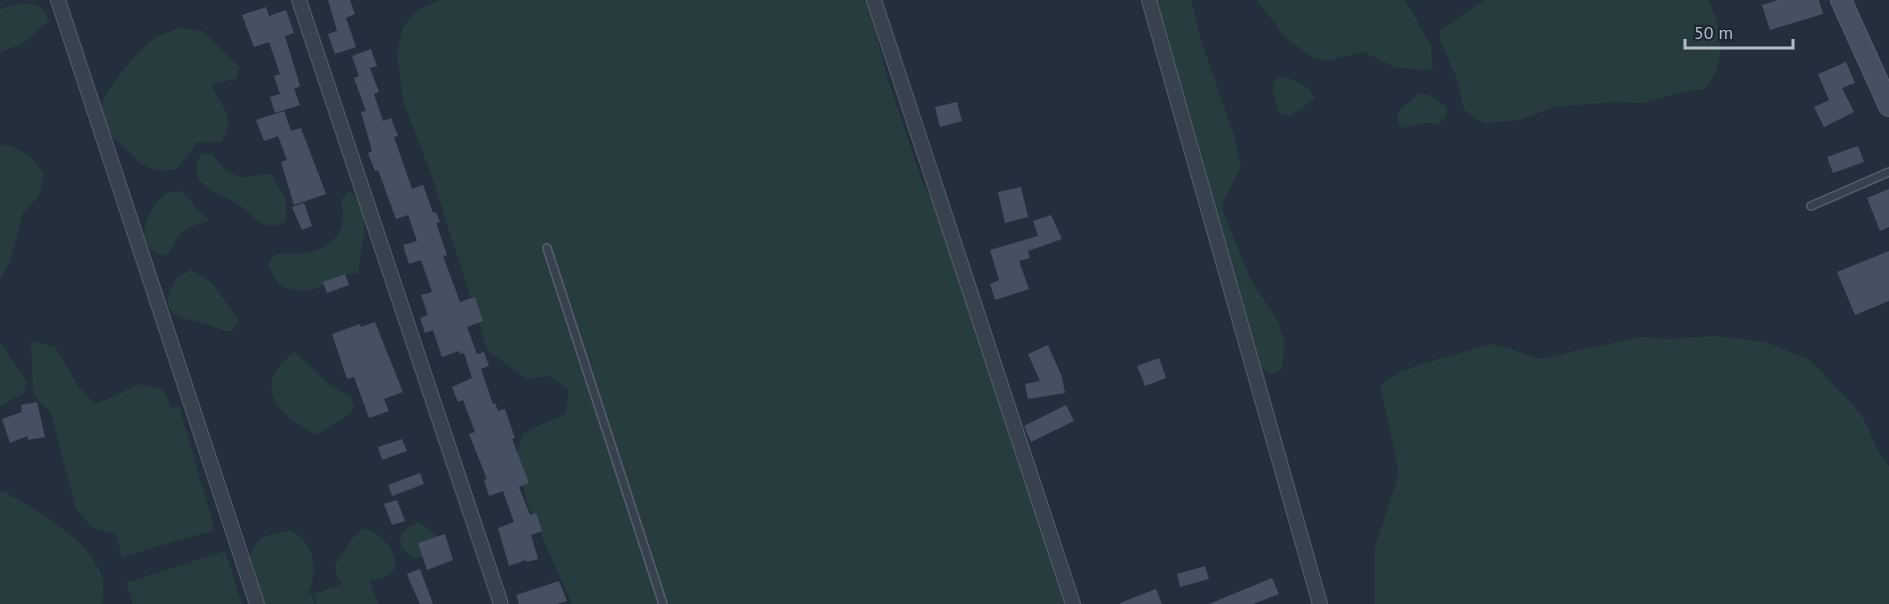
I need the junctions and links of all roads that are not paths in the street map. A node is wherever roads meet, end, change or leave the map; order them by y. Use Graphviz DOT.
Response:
graph roads {
  1 [pos="58,0"];
  2 [pos="299,0"];
  3 [pos="874,0"];
  4 [pos="1149,0"];
  5 [pos="1841,0"];
  6 [pos="1889,106"];
  7 [pos="1889,172"];
  8 [pos="1811,206"];
  9 [pos="547,248"];
  10 [pos="257,604"];
  11 [pos="501,604"];
  12 [pos="663,604"];
  13 [pos="1073,604"];
  14 [pos="1320,604"];
  1 -- 10 [label="street"];
  2 -- 11 [label="street"];
  3 -- 13 [label="street"];
  4 -- 14 [label="street"];
  5 -- 6 [label="main road"];
  7 -- 8 [label="lane"];
  9 -- 12 [label="lane"];
}
